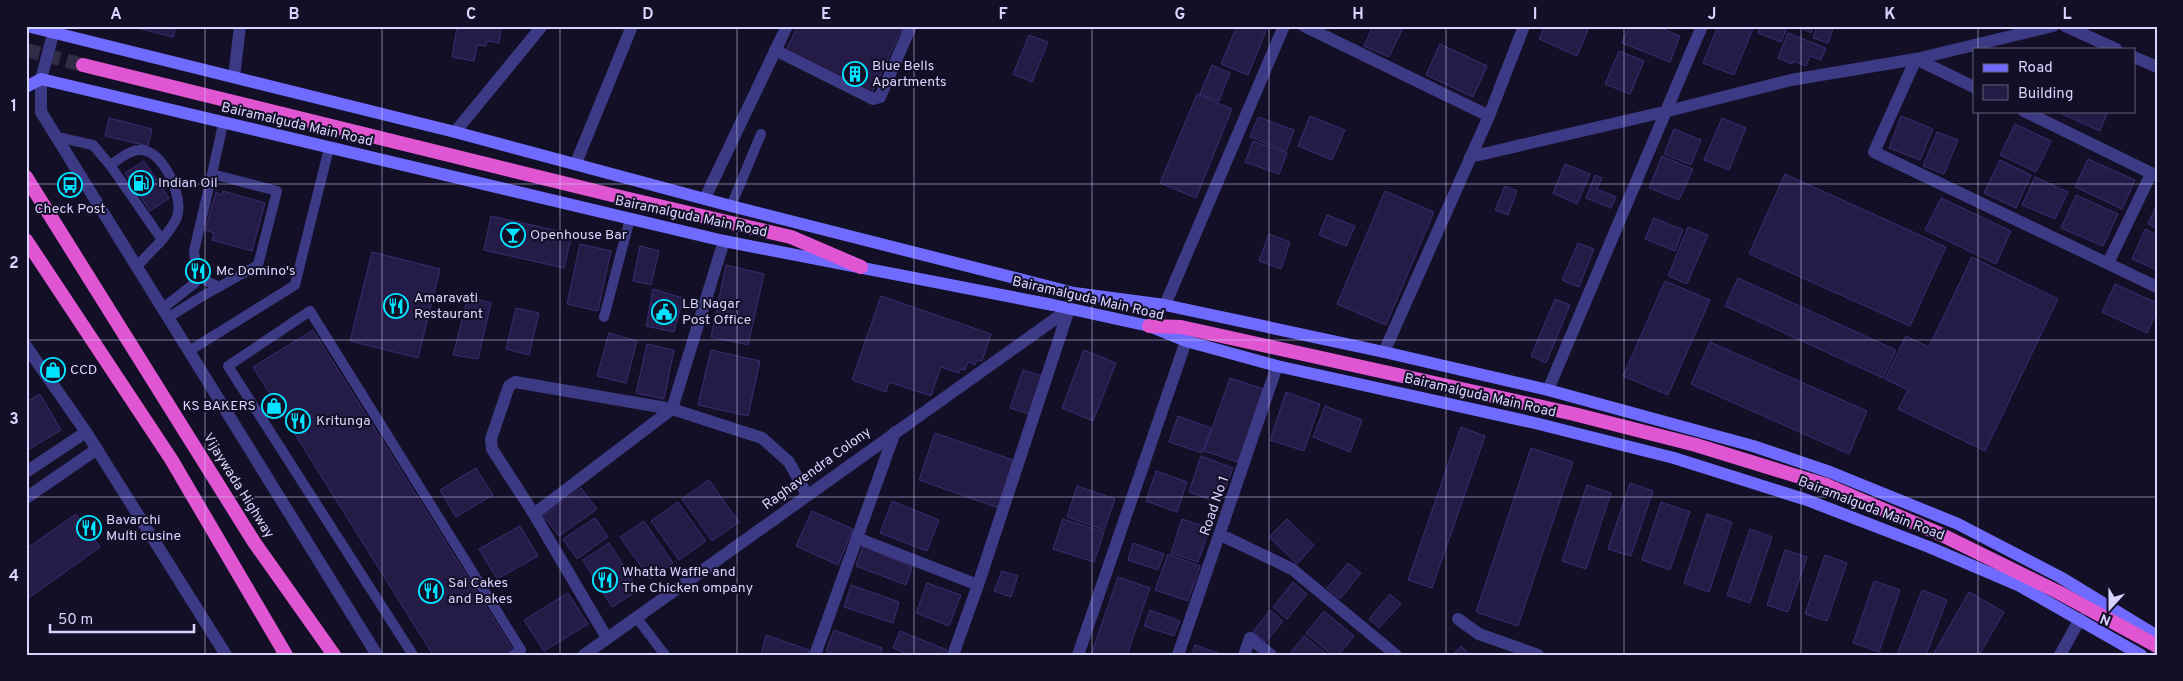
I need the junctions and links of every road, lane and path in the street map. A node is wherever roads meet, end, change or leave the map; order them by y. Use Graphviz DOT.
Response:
graph roads {
  1 [pos="27,26"];
  2 [pos="240,26"];
  3 [pos="542,26"];
  4 [pos="632,26"];
  5 [pos="787,26"];
  6 [pos="911,26"];
  7 [pos="1284,26"];
  8 [pos="1304,26"];
  9 [pos="1524,26"];
  10 [pos="1702,26"];
  11 [pos="2053,26"];
  12 [pos="2065,26"];
  13 [pos="1320,30"];
  14 [pos="53,34"];
  15 [pos="2114,48"];
  16 [pos="775,50"];
  17 [pos="2136,58"];
  18 [pos="1916,59"];
  19 [pos="83,65"];
  20 [pos="2157,67"];
  21 [pos="234,77"];
  22 [pos="41,79"];
  23 [pos="26,87"];
  24 [pos="1973,87"];
  25 [pos="1668,111"];
  26 [pos="2026,112"];
  27 [pos="1489,116"];
  28 [pos="224,124"];
  29 [pos="455,132"];
  30 [pos="761,134"];
  31 [pos="57,137"];
  32 [pos="329,148"];
  33 [pos="1470,157"];
  34 [pos="576,163"];
  35 [pos="110,165"];
  36 [pos="212,174"];
  37 [pos="2154,175"];
  38 [pos="26,177"];
  39 [pos="705,198"];
  40 [pos="731,206"];
  41 [pos="630,219"];
  42 [pos="26,240"];
  43 [pos="162,240"];
  44 [pos="724,241"];
  45 [pos="2108,263"];
  46 [pos="136,266"];
  47 [pos="860,267"];
  48 [pos="196,276"];
  49 [pos="219,287"];
  50 [pos="2157,287"];
  51 [pos="1165,305"];
  52 [pos="1068,308"];
  53 [pos="166,312"];
  54 [pos="604,317"];
  55 [pos="1148,326"];
  56 [pos="1186,340"];
  57 [pos="26,346"];
  58 [pos="190,351"];
  59 [pos="1384,352"];
  60 [pos="1277,366"];
  61 [pos="1548,390"];
  62 [pos="672,409"];
  63 [pos="86,432"];
  64 [pos="895,432"];
  65 [pos="97,449"];
  66 [pos="26,472"];
  67 [pos="808,495"];
  68 [pos="26,498"];
  69 [pos="534,514"];
  70 [pos="1221,535"];
  71 [pos="857,538"];
  72 [pos="2047,570"];
  73 [pos="978,585"];
  74 [pos="2036,595"];
  75 [pos="636,617"];
  76 [pos="1458,619"];
  77 [pos="2080,619"];
  78 [pos="2157,636"];
  79 [pos="607,638"];
  80 [pos="2157,646"];
  81 [pos="222,653"];
  82 [pos="286,655"];
  83 [pos="334,655"];
  84 [pos="377,655"];
  85 [pos="413,655"];
  86 [pos="514,655"];
  87 [pos="584,655"];
  88 [pos="665,655"];
  89 [pos="815,655"];
  90 [pos="952,655"];
  91 [pos="1078,655"];
  92 [pos="1178,655"];
  93 [pos="1244,655"];
  94 [pos="1271,655"];
  95 [pos="1396,655"];
  96 [pos="1538,655"];
  97 [pos="2060,655"];
  98 [pos="2141,655"];
  1 -- 14 [label="main road"];
  2 -- 21 [label="street"];
  3 -- 29 [label="street"];
  4 -- 34 [label="street"];
  5 -- 16 [label="street"];
  6 -- 16 [label="street"];
  7 -- 51 [label="street"];
  8 -- 13 [label="street"];
  9 -- 27 [label="street"];
  10 -- 25 [label="street"];
  11 -- 18 [label="street"];
  12 -- 15 [label="street"];
  13 -- 27 [label="street"];
  14 -- 21 [label="main road"];
  14 -- 22 [label="street"];
  16 -- 39 [label="street"];
  17 -- 20 [label="street"];
  18 -- 24 [label="street"];
  18 -- 25 [label="street"];
  18 -- 45 [label="street"];
  19 -- 47 [label="highway"];
  21 -- 29 [label="main road"];
  22 -- 23 [label="main road"];
  22 -- 28 [label="main road, Bairamalguda Main Road"];
  22 -- 31 [label="street"];
  25 -- 33 [label="street"];
  25 -- 61 [label="street"];
  26 -- 37 [label="street"];
  27 -- 33 [label="street"];
  28 -- 32 [label="main road, Bairamalguda Main Road"];
  28 -- 36 [label="lane"];
  29 -- 34 [label="main road"];
  30 -- 40 [label="lane"];
  31 -- 35 [label="lane"];
  31 -- 46 [label="street"];
  32 -- 41 [label="main road, Bairamalguda Main Road"];
  32 -- 58 [label="lane"];
  33 -- 59 [label="street"];
  34 -- 39 [label="main road"];
  35 -- 43 [label="lane"];
  35 -- 43 [label="lane"];
  36 -- 48 [label="lane"];
  36 -- 49 [label="lane"];
  37 -- 45 [label="street"];
  38 -- 83 [label="highway, Vijaywada Highway"];
  39 -- 40 [label="main road"];
  40 -- 51 [label="main road"];
  41 -- 44 [label="main road, Bairamalguda Main Road"];
  41 -- 54 [label="lane"];
  42 -- 82 [label="highway"];
  43 -- 46 [label="lane"];
  44 -- 47 [label="main road, Bairamalguda Main Road"];
  44 -- 62 [label="street"];
  45 -- 50 [label="street"];
  46 -- 53 [label="street"];
  47 -- 52 [label="main road, Bairamalguda Main Road"];
  48 -- 49 [label="lane"];
  48 -- 53 [label="lane"];
  49 -- 53 [label="lane"];
  51 -- 59 [label="main road"];
  52 -- 55 [label="main road, Bairamalguda Main Road"];
  52 -- 64 [label="street, Raghavendra Colony"];
  52 -- 73 [label="street"];
  53 -- 58 [label="street"];
  55 -- 56 [label="main road, Bairamalguda Main Road"];
  55 -- 80 [label="highway, bridge"];
  56 -- 60 [label="main road, Bairamalguda Main Road"];
  56 -- 91 [label="street"];
  57 -- 63 [label="street"];
  58 -- 84 [label="street"];
  59 -- 61 [label="main road"];
  60 -- 70 [label="street, Road No 1"];
  60 -- 74 [label="main road, Bairamalguda Main Road"];
  61 -- 72 [label="main road"];
  62 -- 67 [label="street"];
  62 -- 69 [label="street"];
  62 -- 69 [label="street"];
  63 -- 65 [label="street"];
  63 -- 66 [label="street"];
  64 -- 67 [label="street, Raghavendra Colony"];
  64 -- 71 [label="street"];
  65 -- 68 [label="street"];
  65 -- 81 [label="street"];
  67 -- 75 [label="street, Raghavendra Colony"];
  69 -- 79 [label="street"];
  70 -- 92 [label="street, Road No 1"];
  70 -- 95 [label="street"];
  71 -- 73 [label="street"];
  71 -- 89 [label="street"];
  72 -- 74 [label="main road"];
  72 -- 78 [label="main road"];
  73 -- 90 [label="street"];
  74 -- 77 [label="main road, Bairamalguda Main Road"];
  75 -- 79 [label="street, Raghavendra Colony"];
  75 -- 88 [label="lane"];
  76 -- 96 [label="street"];
  77 -- 97 [label="street"];
  77 -- 98 [label="main road, Bairamalguda Main Road"];
  79 -- 87 [label="street, Raghavendra Colony"];
  85 -- 86 [label="lane"];
  93 -- 94 [label="street"];
}
